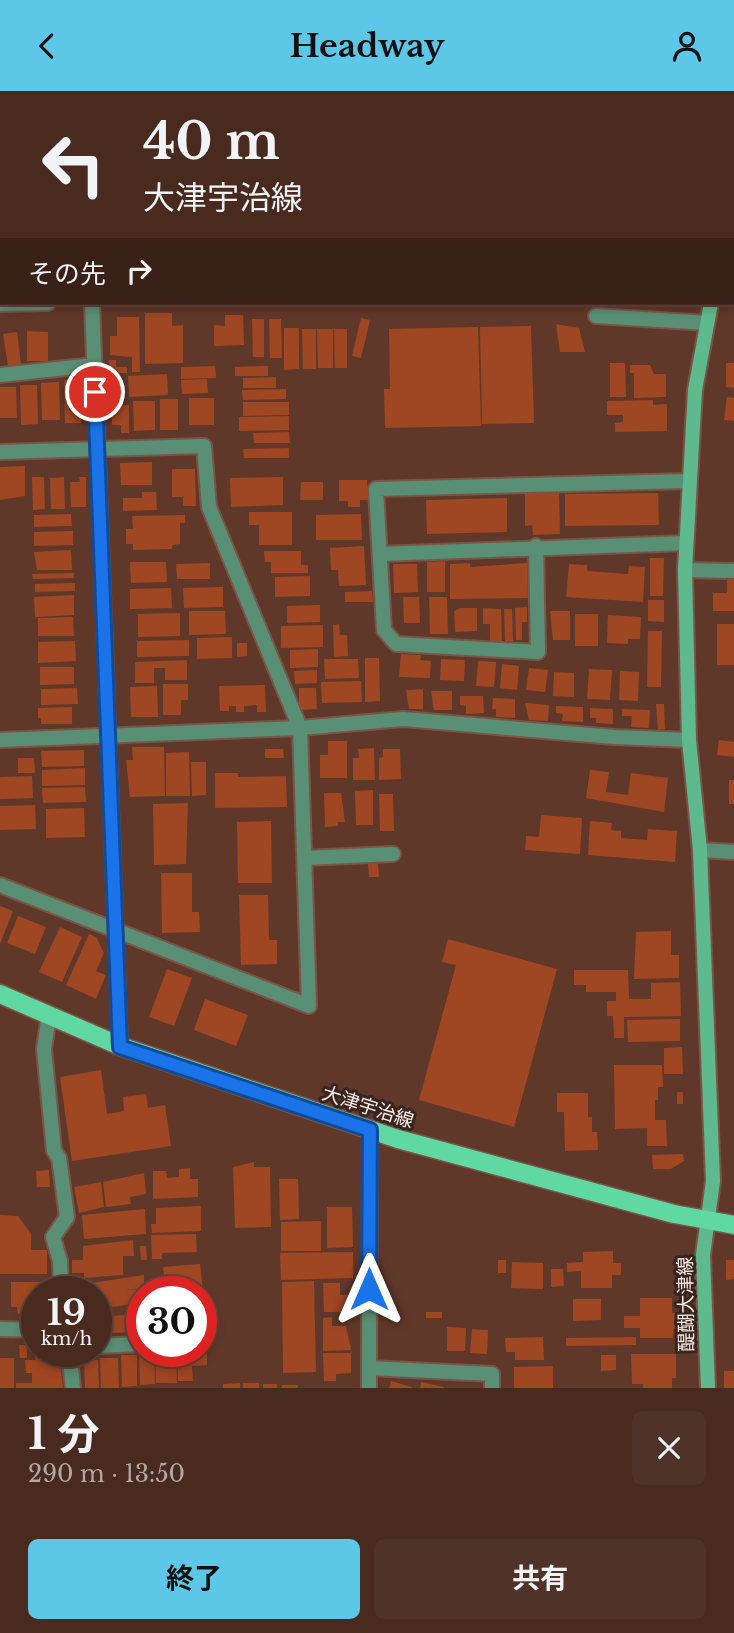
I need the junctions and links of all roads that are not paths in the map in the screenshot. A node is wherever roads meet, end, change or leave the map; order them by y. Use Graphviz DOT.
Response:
graph roads {
  1 [pos="92,305"];
  2 [pos="711,305"];
  3 [pos="596,316"];
  4 [pos="707,323"];
  5 [pos="94,365"];
  6 [pos="0,376"];
  7 [pos="97,447"];
  8 [pos="0,452"];
  9 [pos="688,481"];
  10 [pos="686,543"];
  11 [pos="536,546"];
  12 [pos="380,554"];
  13 [pos="685,570"];
  14 [pos="734,572"];
  15 [pos="300,728"];
  16 [pos="108,735"];
  17 [pos="0,740"];
  18 [pos="689,740"];
  19 [pos="700,850"];
  20 [pos="734,852"];
  21 [pos="393,854"];
  22 [pos="305,858"];
  23 [pos="0,885"];
  24 [pos="116,928"];
  25 [pos="0,994"];
  26 [pos="49,1015"];
  27 [pos="120,1047"];
  28 [pos="370,1130"];
  29 [pos="709,1220"];
  30 [pos="734,1225"];
  31 [pos="60,1276"];
  32 [pos="0,1329"];
  33 [pos="21,1330"];
  34 [pos="71,1367"];
  35 [pos="369,1368"];
  36 [pos="73,1388"];
  37 [pos="369,1388"];
  38 [pos="492,1388"];
  39 [pos="708,1388"];
  1 -- 5 [label="street"];
  2 -- 4 [label="street, 醍醐大津線"];
  3 -- 4 [label="street"];
  4 -- 9 [label="street, 醍醐大津線"];
  5 -- 6 [label="street"];
  5 -- 7 [label="street"];
  7 -- 8 [label="street"];
  7 -- 15 [label="street"];
  7 -- 16 [label="street"];
  9 -- 10 [label="street, 醍醐大津線"];
  9 -- 12 [label="street"];
  10 -- 11 [label="street"];
  10 -- 13 [label="street, 醍醐大津線"];
  11 -- 12 [label="street"];
  11 -- 12 [label="street"];
  13 -- 14 [label="street"];
  13 -- 18 [label="street, 醍醐大津線"];
  15 -- 16 [label="street"];
  15 -- 18 [label="street"];
  15 -- 22 [label="street"];
  16 -- 17 [label="street"];
  16 -- 24 [label="street"];
  18 -- 19 [label="street, 醍醐大津線"];
  19 -- 20 [label="street"];
  19 -- 29 [label="street, 醍醐大津線"];
  21 -- 22 [label="street"];
  22 -- 24 [label="street"];
  23 -- 24 [label="street"];
  24 -- 27 [label="street"];
  25 -- 26 [label="main road, 大津宇治線"];
  26 -- 27 [label="main road, 大津宇治線"];
  26 -- 31 [label="street"];
  27 -- 28 [label="main road, 大津宇治線"];
  28 -- 29 [label="main road, 大津宇治線"];
  28 -- 35 [label="street"];
  29 -- 30 [label="main road, 大津宇治線"];
  29 -- 39 [label="street, 醍醐大津線"];
  32 -- 33 [label="street"];
  34 -- 36 [label="street"];
  35 -- 37 [label="street"];
  35 -- 38 [label="street"];
}
